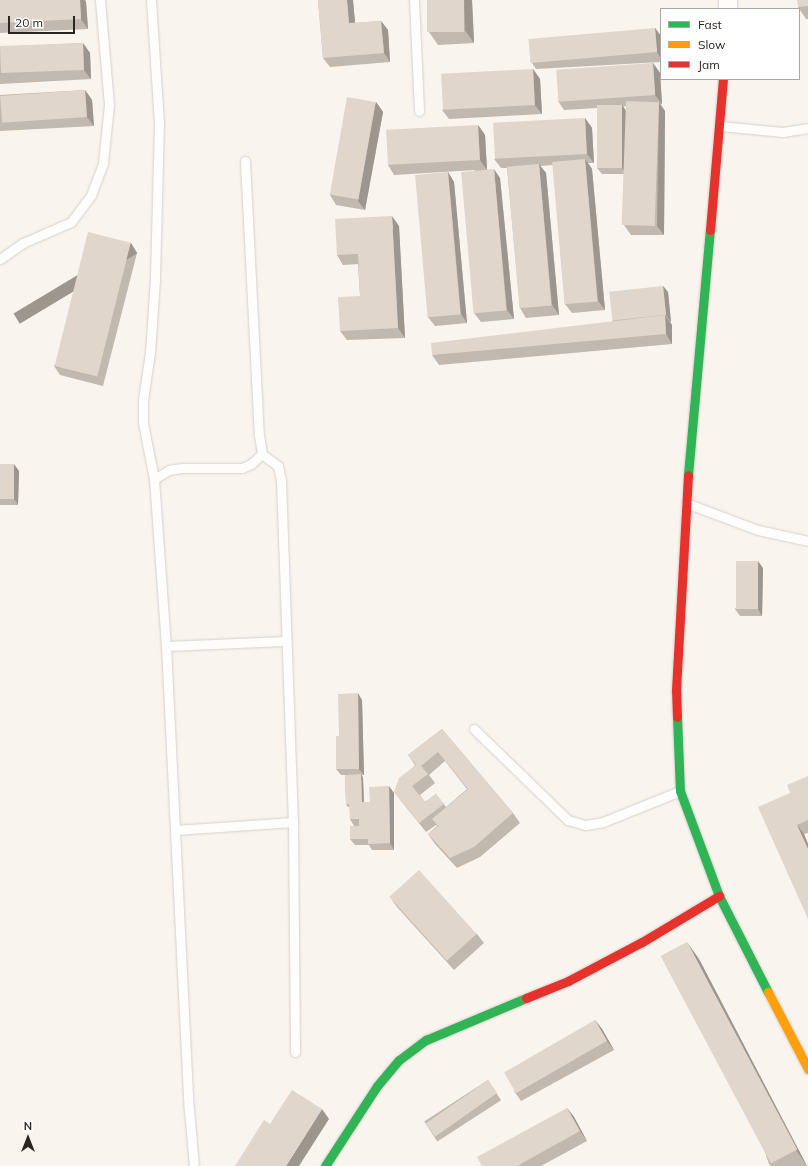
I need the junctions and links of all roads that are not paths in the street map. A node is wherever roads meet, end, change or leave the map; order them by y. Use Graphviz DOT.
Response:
graph roads {
  1 [pos="100,0"];
  2 [pos="151,0"];
  3 [pos="414,0"];
  4 [pos="723,80"];
  5 [pos="419,111"];
  6 [pos="720,126"];
  7 [pos="808,128"];
  8 [pos="245,160"];
  9 [pos="0,259"];
  10 [pos="262,454"];
  11 [pos="154,479"];
  12 [pos="686,503"];
  13 [pos="808,541"];
  14 [pos="286,642"];
  15 [pos="166,646"];
  16 [pos="474,729"];
  17 [pos="680,791"];
  18 [pos="293,822"];
  19 [pos="176,830"];
  20 [pos="719,896"];
  21 [pos="295,1052"];
  22 [pos="808,1069"];
  23 [pos="194,1166"];
  24 [pos="325,1166"];
  1 -- 9 [label="lane"];
  2 -- 11 [label="lane"];
  3 -- 5 [label="lane"];
  4 -- 6 [label="street"];
  6 -- 7 [label="lane"];
  6 -- 12 [label="street"];
  8 -- 10 [label="lane"];
  10 -- 11 [label="lane"];
  10 -- 14 [label="lane"];
  11 -- 15 [label="lane"];
  12 -- 13 [label="lane"];
  12 -- 17 [label="street"];
  14 -- 15 [label="lane"];
  14 -- 18 [label="lane"];
  15 -- 19 [label="lane"];
  16 -- 17 [label="lane"];
  17 -- 20 [label="street"];
  18 -- 19 [label="lane"];
  18 -- 21 [label="lane"];
  19 -- 23 [label="lane"];
  20 -- 22 [label="street"];
  20 -- 24 [label="street"];
}
